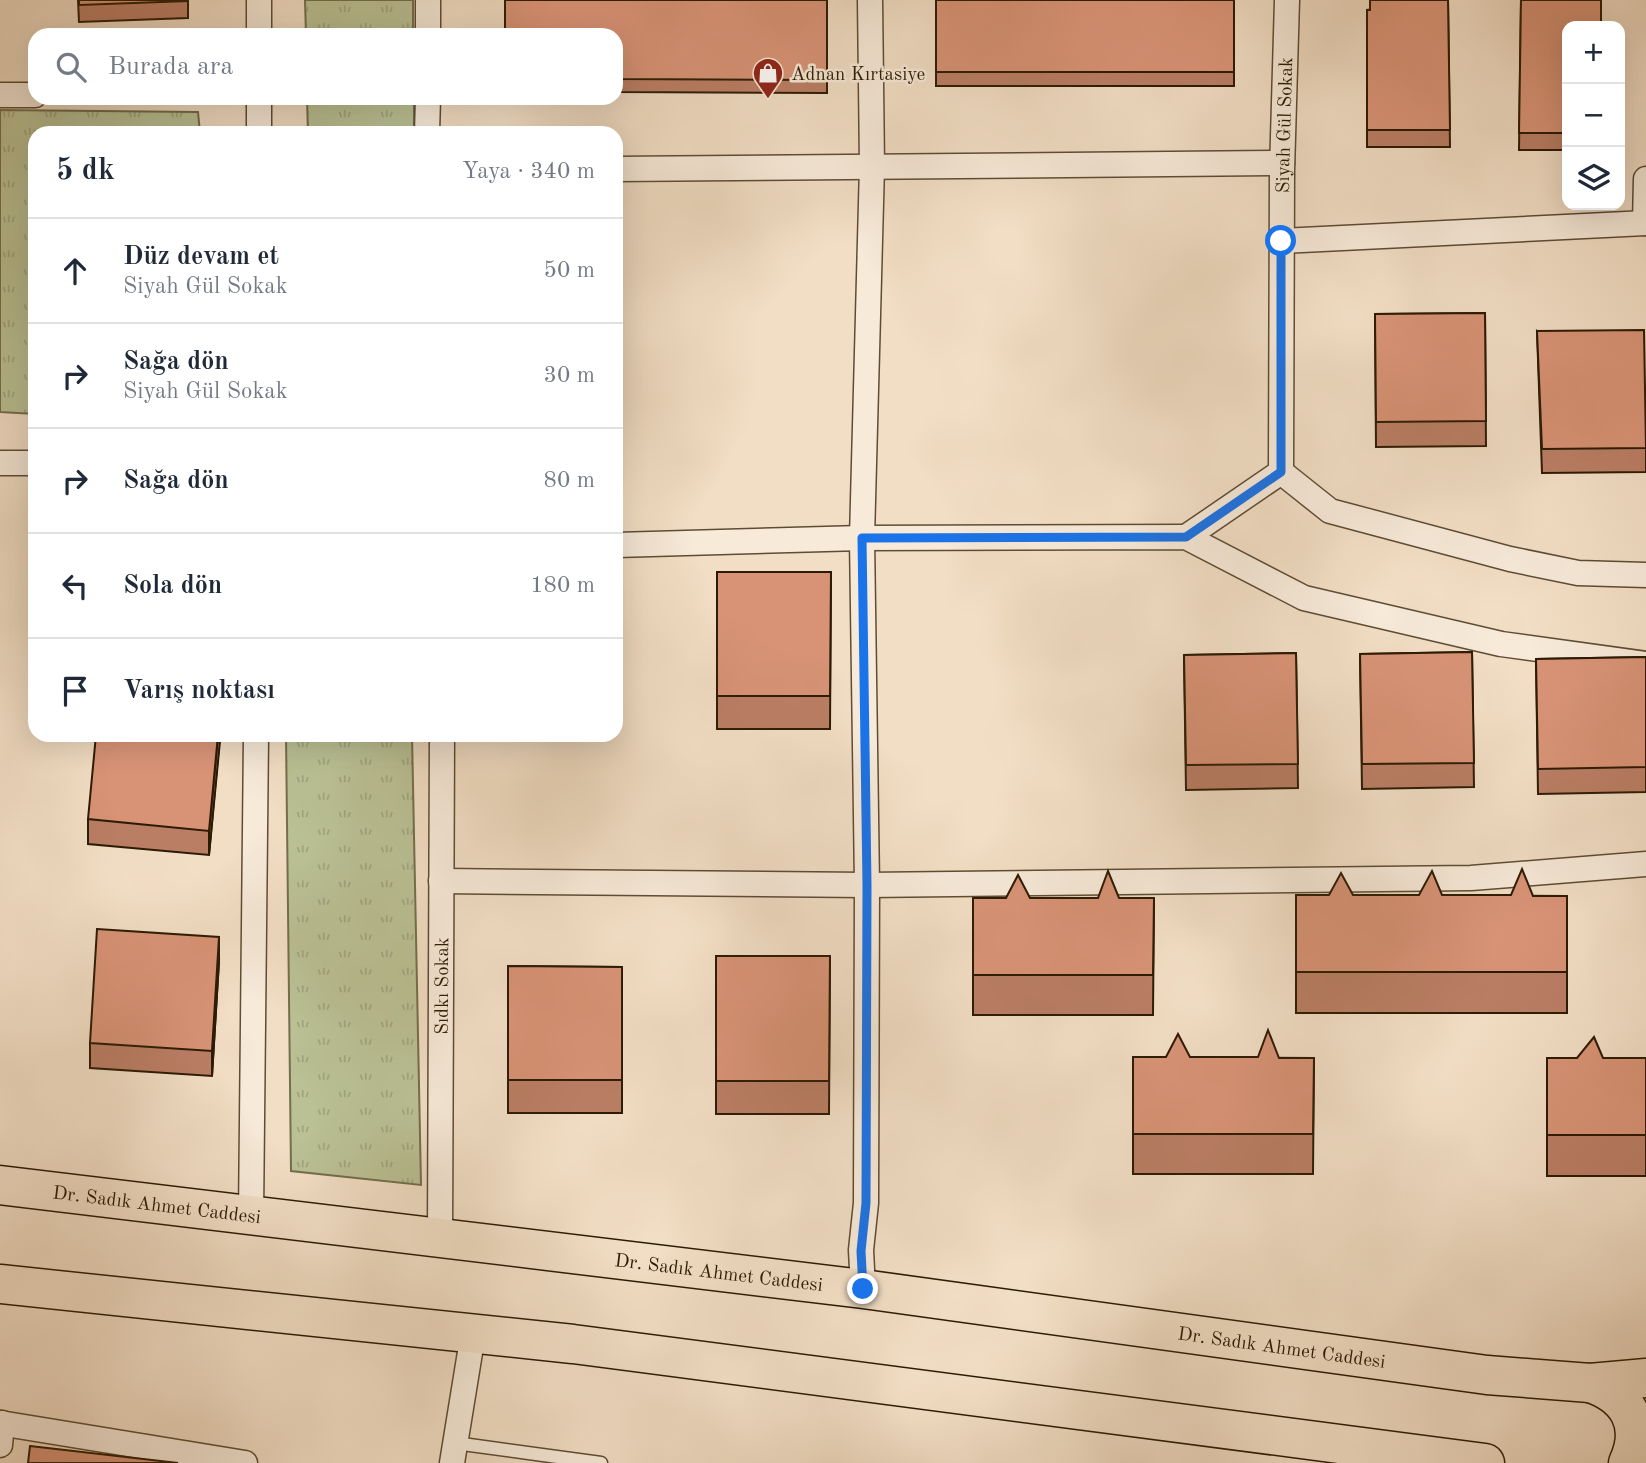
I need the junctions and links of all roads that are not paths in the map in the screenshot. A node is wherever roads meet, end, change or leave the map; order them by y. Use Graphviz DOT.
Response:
graph roads {
  1 [pos="259,0"];
  2 [pos="428,0"];
  3 [pos="870,0"];
  4 [pos="1287,0"];
  5 [pos="259,28"];
  6 [pos="428,28"];
  7 [pos="0,95"];
  8 [pos="28,95"];
  9 [pos="259,105"];
  10 [pos="428,105"];
  11 [pos="259,126"];
  12 [pos="427,126"];
  13 [pos="1282,163"];
  14 [pos="872,166"];
  15 [pos="623,169"];
  16 [pos="1646,179"];
  17 [pos="1645,223"];
  18 [pos="1281,241"];
  19 [pos="0,463"];
  20 [pos="28,463"];
  21 [pos="1281,472"];
  22 [pos="1186,537"];
  23 [pos="862,538"];
  24 [pos="623,545"];
  25 [pos="1646,575"];
  26 [pos="1646,664"];
  27 [pos="256,742"];
  28 [pos="442,742"];
  29 [pos="1646,864"];
  30 [pos="441,881"];
  31 [pos="867,885"];
  32 [pos="0,1185"];
  33 [pos="251,1216"];
  34 [pos="440,1238"];
  35 [pos="0,1284"];
  36 [pos="863,1289"];
  37 [pos="473,1334"];
  38 [pos="1646,1378"];
  39 [pos="1590,1383"];
  40 [pos="1,1431"];
  41 [pos="453,1453"];
  42 [pos="245,1463"];
  43 [pos="601,1463"];
  44 [pos="1485,1463"];
  45 [pos="1628,1463"];
  1 -- 5 [label="street"];
  2 -- 6 [label="street"];
  3 -- 14 [label="street"];
  4 -- 13 [label="street, Siyah Gül Sokak"];
  7 -- 8 [label="street"];
  9 -- 11 [label="street"];
  10 -- 12 [label="street"];
  13 -- 14 [label="street"];
  13 -- 18 [label="street, Siyah Gül Sokak"];
  14 -- 15 [label="street"];
  14 -- 23 [label="street"];
  16 -- 17 [label="street"];
  17 -- 18 [label="street"];
  18 -- 21 [label="street, Siyah Gül Sokak"];
  19 -- 20 [label="street"];
  21 -- 22 [label="street"];
  21 -- 25 [label="street"];
  22 -- 23 [label="street"];
  22 -- 26 [label="street"];
  23 -- 24 [label="street"];
  23 -- 31 [label="street"];
  27 -- 33 [label="street"];
  28 -- 30 [label="street, Sıdkı Sokak"];
  29 -- 31 [label="street"];
  30 -- 31 [label="street"];
  30 -- 34 [label="street, Sıdkı Sokak"];
  31 -- 36 [label="street"];
  32 -- 33 [label="main road, Dr. Sadık Ahmet Caddesi"];
  33 -- 34 [label="main road, Dr. Sadık Ahmet Caddesi"];
  34 -- 36 [label="main road, Dr. Sadık Ahmet Caddesi"];
  35 -- 37 [label="main road"];
  36 -- 39 [label="main road, Dr. Sadık Ahmet Caddesi"];
  37 -- 41 [label="street"];
  37 -- 44 [label="main road"];
  38 -- 39 [label="main road, Dr. Sadık Ahmet Caddesi"];
  39 -- 45 [label="main road"];
  40 -- 42 [label="street"];
  41 -- 43 [label="lane"];
}
